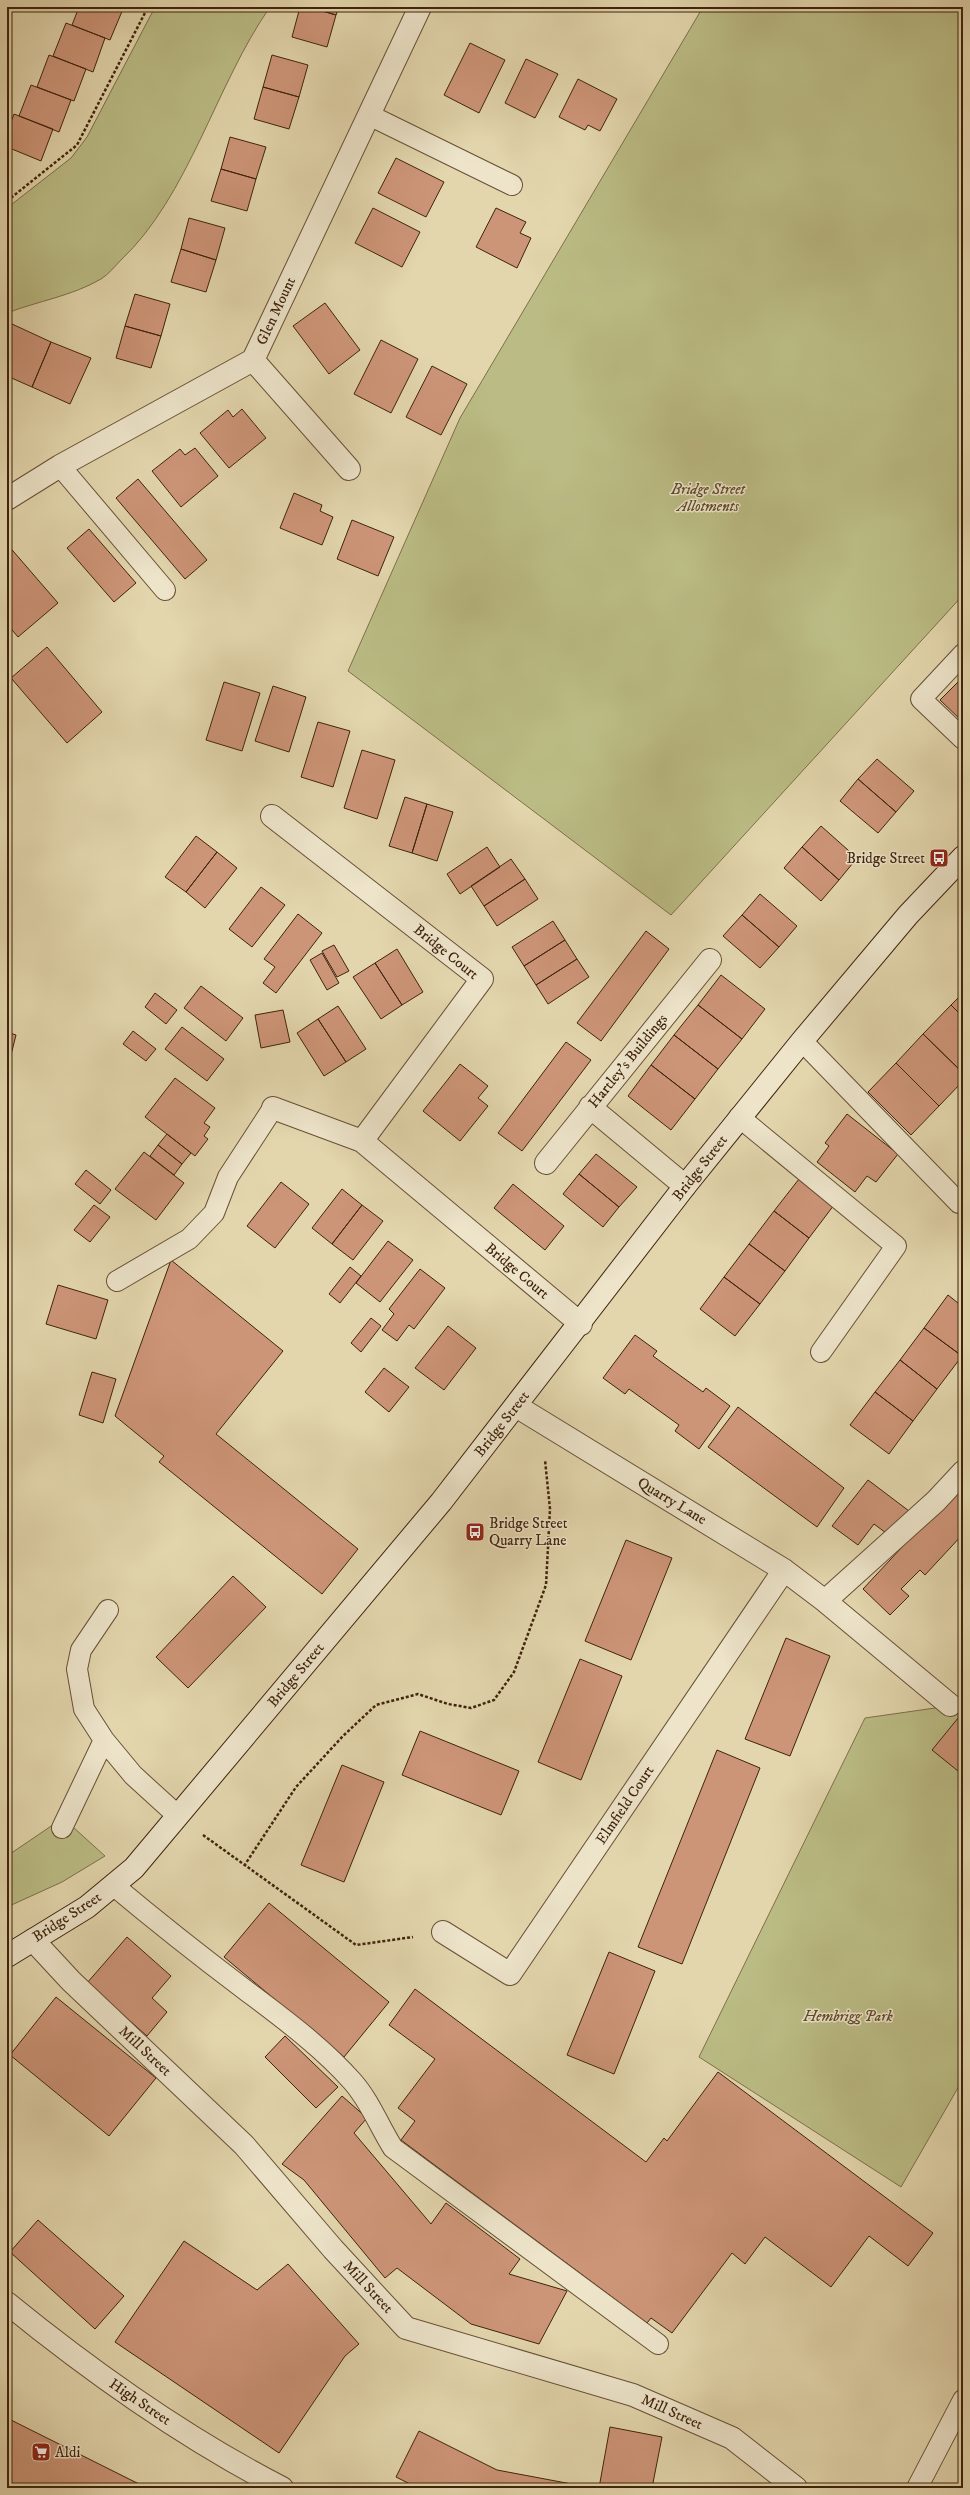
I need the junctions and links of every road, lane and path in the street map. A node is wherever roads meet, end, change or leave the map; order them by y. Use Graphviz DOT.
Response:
graph roads {
  1 [pos="148,7"];
  2 [pos="420,7"];
  3 [pos="369,114"];
  4 [pos="512,185"];
  5 [pos="7,200"];
  6 [pos="253,360"];
  7 [pos="60,466"];
  8 [pos="349,469"];
  9 [pos="7,499"];
  10 [pos="165,590"];
  11 [pos="963,654"];
  12 [pos="963,739"];
  13 [pos="272,816"];
  14 [pos="963,857"];
  15 [pos="710,960"];
  16 [pos="802,1041"];
  17 [pos="590,1107"];
  18 [pos="274,1108"];
  19 [pos="739,1117"];
  20 [pos="362,1141"];
  21 [pos="546,1162"];
  22 [pos="685,1186"];
  23 [pos="963,1199"];
  24 [pos="117,1281"];
  25 [pos="581,1324"];
  26 [pos="820,1352"];
  27 [pos="516,1406"];
  28 [pos="542,1422"];
  29 [pos="963,1472"];
  30 [pos="784,1570"];
  31 [pos="825,1601"];
  32 [pos="108,1610"];
  33 [pos="950,1704"];
  34 [pos="104,1740"];
  35 [pos="178,1816"];
  36 [pos="62,1828"];
  37 [pos="244,1866"];
  38 [pos="113,1885"];
  39 [pos="443,1932"];
  40 [pos="33,1940"];
  41 [pos="7,1956"];
  42 [pos="7,2303"];
  43 [pos="658,2344"];
  44 [pos="963,2400"];
  45 [pos="282,2488"];
  46 [pos="796,2488"];
  47 [pos="917,2488"];
  1 -- 5 [label="path"];
  2 -- 3 [label="street, Glen Mount"];
  3 -- 4 [label="lane"];
  3 -- 6 [label="street, Glen Mount"];
  6 -- 7 [label="street, Glen Mount"];
  6 -- 8 [label="street"];
  7 -- 9 [label="street, Glen Mount"];
  7 -- 10 [label="lane"];
  11 -- 12 [label="lane"];
  13 -- 20 [label="street, Bridge Court"];
  14 -- 16 [label="street, Bridge Street"];
  15 -- 17 [label="street, Hartley's Buildings"];
  16 -- 19 [label="street, Bridge Street"];
  16 -- 23 [label="lane"];
  17 -- 21 [label="street, Hartley's Buildings"];
  17 -- 22 [label="street"];
  18 -- 20 [label="street, Bridge Court"];
  18 -- 24 [label="lane"];
  19 -- 22 [label="street, Bridge Street"];
  19 -- 26 [label="lane"];
  20 -- 25 [label="street, Bridge Court"];
  22 -- 25 [label="street, Bridge Street"];
  25 -- 27 [label="street, Bridge Street"];
  27 -- 28 [label="street, Quarry Lane"];
  27 -- 35 [label="street, Bridge Street"];
  28 -- 30 [label="street, Quarry Lane"];
  28 -- 37 [label="path"];
  29 -- 31 [label="street"];
  30 -- 31 [label="street, Quarry Lane"];
  30 -- 39 [label="street, Elmfield Court"];
  31 -- 33 [label="street, Quarry Lane"];
  32 -- 34 [label="lane"];
  34 -- 35 [label="lane"];
  34 -- 36 [label="lane"];
  35 -- 37 [label="path"];
  35 -- 38 [label="street, Bridge Street"];
  37 -- 39 [label="path"];
  38 -- 40 [label="street, Bridge Street"];
  38 -- 43 [label="lane"];
  40 -- 41 [label="street, Bridge Street"];
  40 -- 46 [label="street, Mill Street"];
  42 -- 45 [label="street, High Street"];
  44 -- 47 [label="lane"];
}
